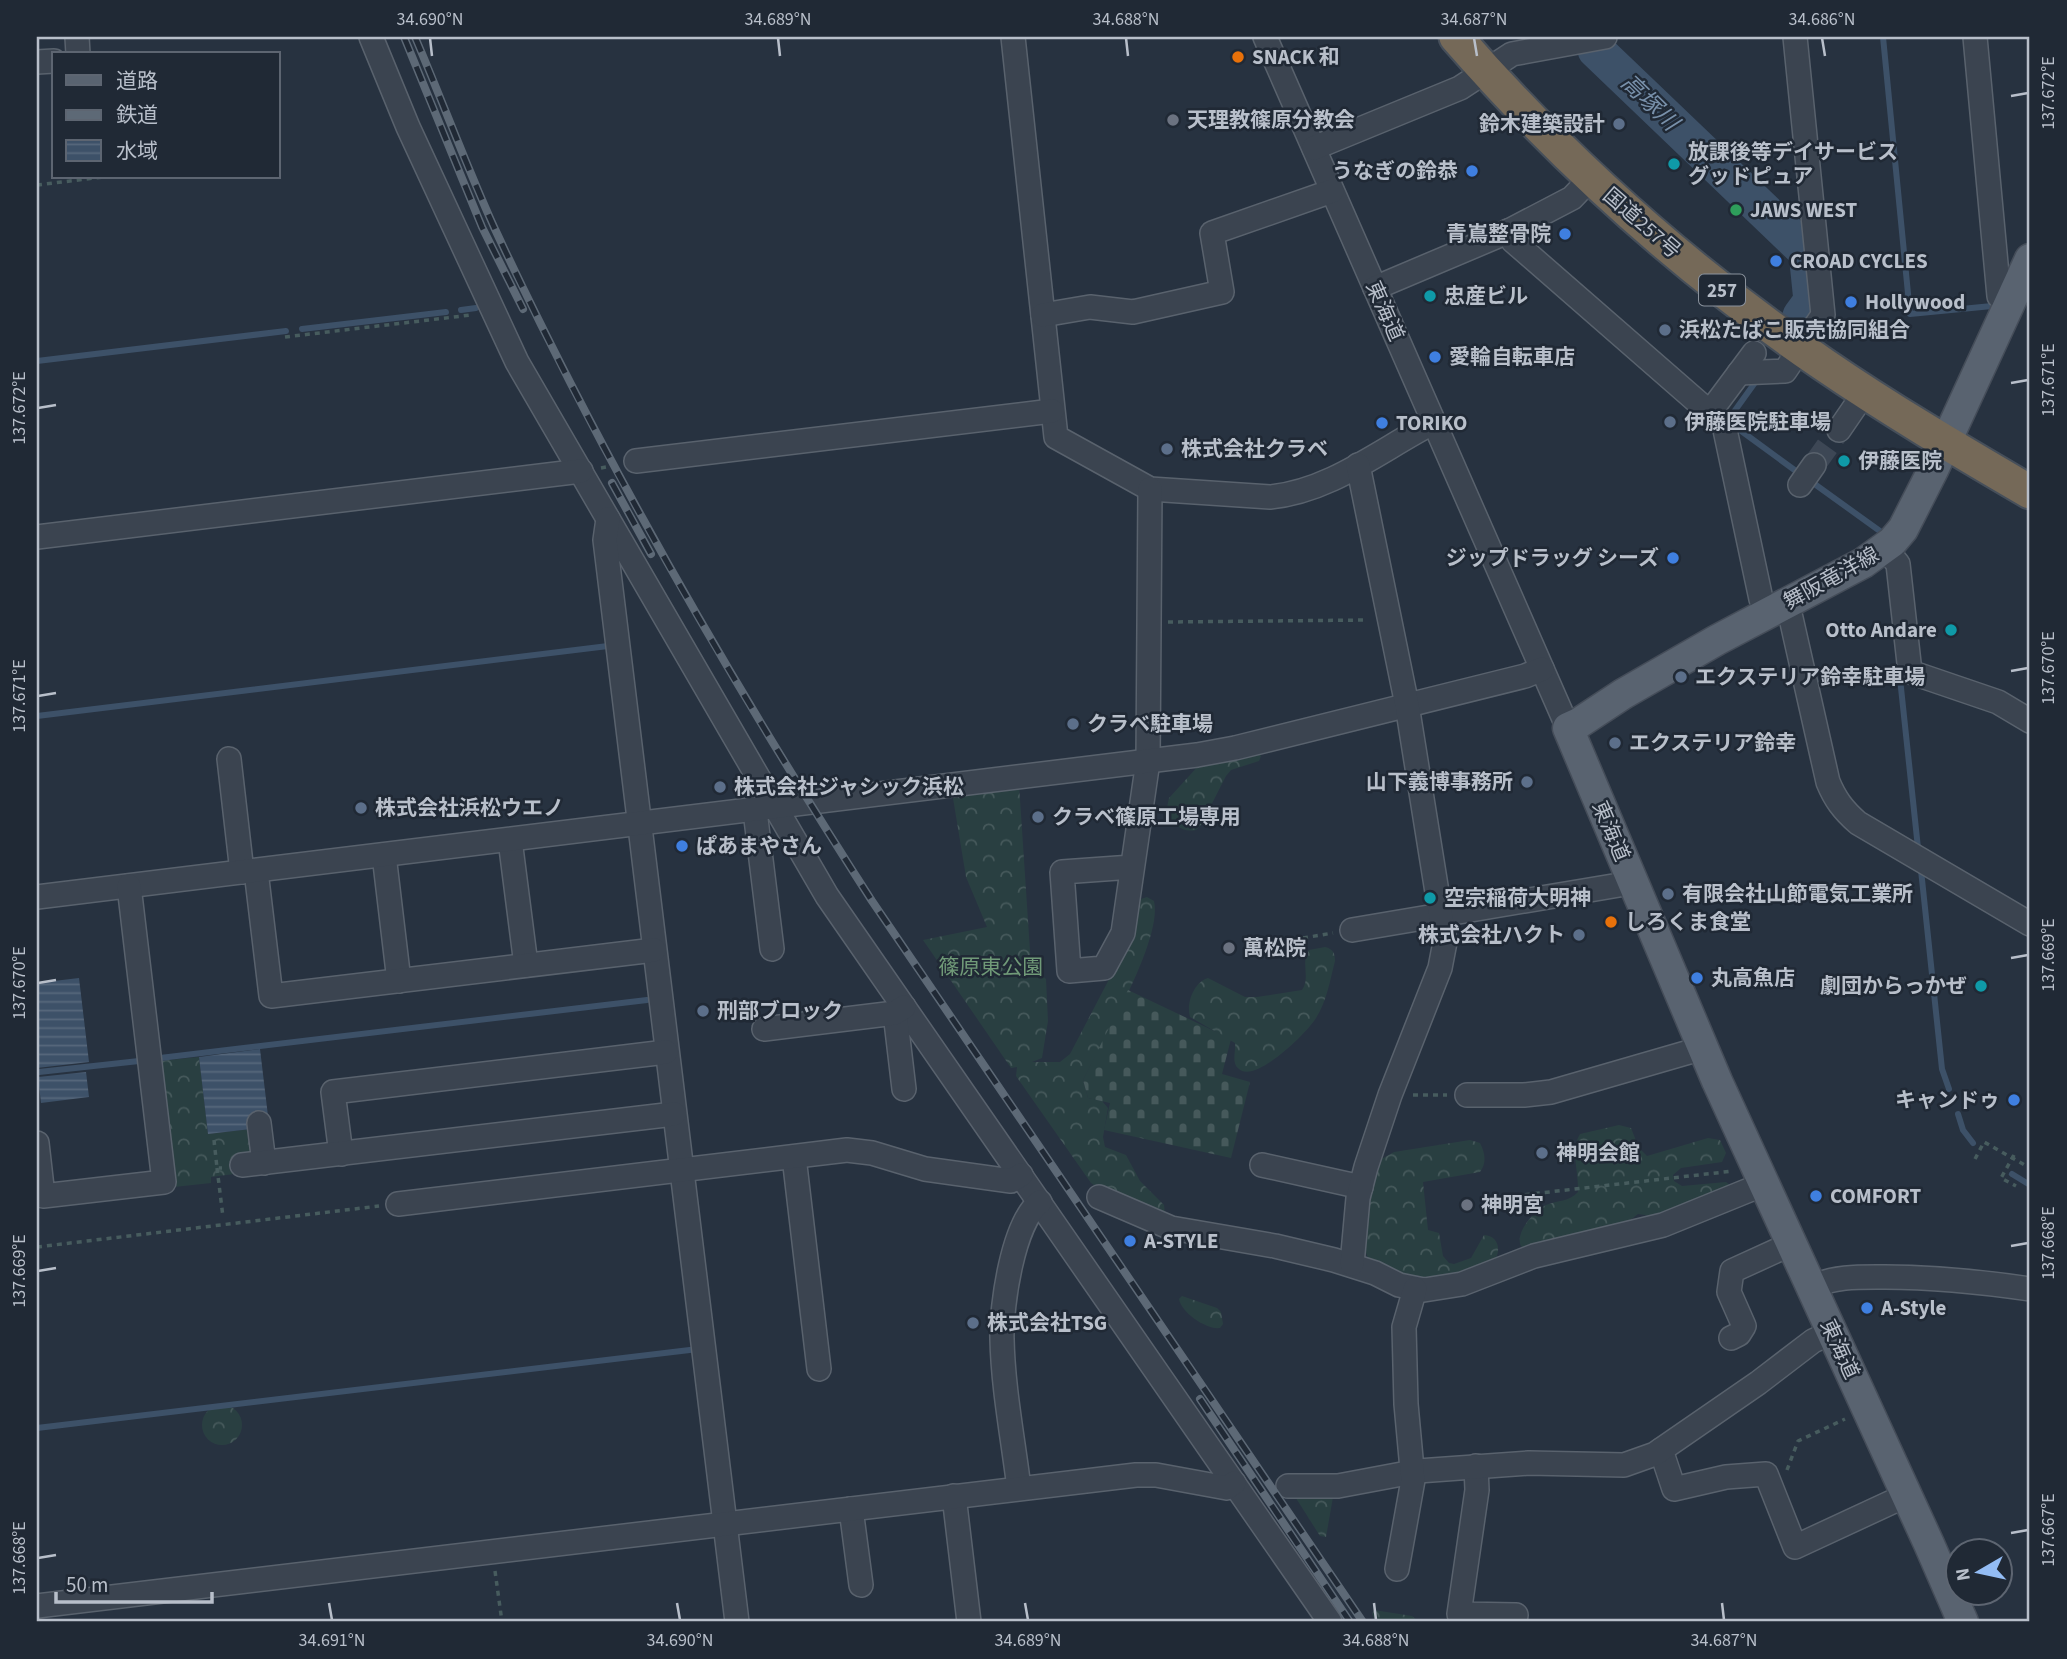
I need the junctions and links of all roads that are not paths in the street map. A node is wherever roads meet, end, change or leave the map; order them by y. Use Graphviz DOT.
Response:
graph roads {
  1 [pos="371,37"];
  2 [pos="1013,37"];
  3 [pos="1265,37"];
  4 [pos="1456,37"];
  5 [pos="1605,37"];
  6 [pos="1796,37"];
  7 [pos="1975,37"];
  8 [pos="1486,71"];
  9 [pos="1314,148"];
  10 [pos="1591,178"];
  11 [pos="1332,191"];
  12 [pos="1508,231"];
  13 [pos="2022,283"];
  14 [pos="1375,288"];
  15 [pos="1042,316"];
  16 [pos="1801,349"];
  17 [pos="1865,392"];
  18 [pos="1052,411"];
  19 [pos="1710,412"];
  20 [pos="1434,422"];
  21 [pos="1839,430"];
  22 [pos="1946,442"];
  23 [pos="636,461"];
  24 [pos="1358,465"];
  25 [pos="581,471"];
  26 [pos="1150,489"];
  27 [pos="2030,492"];
  28 [pos="608,519"];
  29 [pos="37,537"];
  30 [pos="1885,548"];
  31 [pos="1776,609"];
  32 [pos="1542,669"];
  33 [pos="1407,705"];
  34 [pos="2030,721"];
  35 [pos="1568,729"];
  36 [pos="229,759"];
  37 [pos="1148,761"];
  38 [pos="765,808"];
  39 [pos="639,825"];
  40 [pos="510,840"];
  41 [pos="384,855"];
  42 [pos="1132,867"];
  43 [pos="249,872"];
  44 [pos="1632,880"];
  45 [pos="129,886"];
  46 [pos="37,897"];
  47 [pos="1441,915"];
  48 [pos="2030,924"];
  49 [pos="1352,930"];
  50 [pos="772,949"];
  51 [pos="654,950"];
  52 [pos="526,965"];
  53 [pos="399,981"];
  54 [pos="900,1010"];
  55 [pos="764,1029"];
  56 [pos="1703,1048"];
  57 [pos="666,1052"];
  58 [pos="904,1089"];
  59 [pos="1467,1095"];
  60 [pos="674,1114"];
  61 [pos="259,1123"];
  62 [pos="37,1143"];
  63 [pos="341,1154"];
  64 [pos="794,1157"];
  65 [pos="1262,1165"];
  66 [pos="681,1170"];
  67 [pos="1759,1173"];
  68 [pos="1021,1174"];
  69 [pos="1361,1186"];
  70 [pos="1099,1197"];
  71 [pos="1040,1202"];
  72 [pos="398,1204"];
  73 [pos="1791,1244"];
  74 [pos="1352,1264"];
  75 [pos="1811,1287"];
  76 [pos="1415,1289"];
  77 [pos="2030,1289"];
  78 [pos="1832,1332"];
  79 [pos="1731,1338"];
  80 [pos="824,1357"];
  81 [pos="1661,1450"];
  82 [pos="1476,1466"];
  83 [pos="1412,1472"];
  84 [pos="1234,1483"];
  85 [pos="1288,1486"];
  86 [pos="1019,1488"];
  87 [pos="1907,1495"];
  88 [pos="954,1496"];
  89 [pos="851,1509"];
  90 [pos="725,1524"];
  91 [pos="1397,1569"];
  92 [pos="861,1585"];
  93 [pos="37,1606"];
  94 [pos="737,1622"];
  95 [pos="969,1622"];
  96 [pos="1330,1622"];
  97 [pos="1515,1622"];
  98 [pos="1963,1622"];
  1 -- 25 [label="street"];
  2 -- 15 [label="street"];
  3 -- 9 [label="street, 東海道"];
  4 -- 8 [label="highway, 国道257号 / 257"];
  5 -- 8 [label="street"];
  6 -- 16 [label="street"];
  7 -- 13 [label="street"];
  8 -- 9 [label="street"];
  8 -- 10 [label="highway, 国道257号 / 257"];
  9 -- 11 [label="street, 東海道"];
  10 -- 12 [label="street"];
  10 -- 16 [label="highway, 国道257号 / 257"];
  11 -- 14 [label="street, 東海道"];
  11 -- 15 [label="street"];
  12 -- 14 [label="street"];
  12 -- 19 [label="street"];
  13 -- 22 [label="main road, 舞阪竜洋線"];
  14 -- 20 [label="street, 東海道"];
  15 -- 18 [label="street"];
  16 -- 17 [label="highway, 国道257号 / 257"];
  16 -- 19 [label="street"];
  17 -- 21 [label="street"];
  17 -- 22 [label="highway, 国道257号 / 257"];
  18 -- 23 [label="street"];
  18 -- 26 [label="street"];
  19 -- 31 [label="street"];
  20 -- 24 [label="street"];
  20 -- 32 [label="street, 東海道"];
  22 -- 27 [label="highway, 国道257号 / 257"];
  22 -- 30 [label="main road, 舞阪竜洋線"];
  24 -- 26 [label="street"];
  24 -- 33 [label="street"];
  25 -- 28 [label="street"];
  25 -- 29 [label="street"];
  26 -- 37 [label="street"];
  28 -- 38 [label="street"];
  28 -- 39 [label="street"];
  30 -- 31 [label="main road, 舞阪竜洋線"];
  30 -- 34 [label="street"];
  31 -- 35 [label="main road, 舞阪竜洋線"];
  31 -- 48 [label="street"];
  32 -- 33 [label="street"];
  32 -- 35 [label="street, 東海道"];
  33 -- 37 [label="street"];
  33 -- 47 [label="street"];
  35 -- 44 [label="main road, 東海道"];
  36 -- 43 [label="street"];
  37 -- 38 [label="street"];
  37 -- 42 [label="street"];
  38 -- 39 [label="street"];
  38 -- 50 [label="street"];
  38 -- 54 [label="street"];
  39 -- 40 [label="street"];
  39 -- 51 [label="street"];
  40 -- 41 [label="street"];
  40 -- 52 [label="street"];
  41 -- 43 [label="street"];
  41 -- 53 [label="street"];
  42 -- 42 [label="street"];
  43 -- 45 [label="street"];
  43 -- 53 [label="street"];
  44 -- 47 [label="street"];
  44 -- 56 [label="main road, 東海道"];
  45 -- 46 [label="street"];
  45 -- 62 [label="street"];
  47 -- 49 [label="street"];
  47 -- 69 [label="street"];
  51 -- 52 [label="street"];
  51 -- 57 [label="street"];
  52 -- 53 [label="street"];
  54 -- 55 [label="street"];
  54 -- 58 [label="street"];
  54 -- 68 [label="street"];
  56 -- 59 [label="street"];
  56 -- 67 [label="main road, 東海道"];
  57 -- 60 [label="street"];
  57 -- 63 [label="street"];
  60 -- 63 [label="street"];
  60 -- 66 [label="street"];
  61 -- 63 [label="street"];
  64 -- 66 [label="street"];
  64 -- 68 [label="street"];
  64 -- 80 [label="street"];
  65 -- 69 [label="street"];
  66 -- 72 [label="street"];
  66 -- 90 [label="street"];
  67 -- 73 [label="main road, 東海道"];
  67 -- 76 [label="street"];
  68 -- 71 [label="street"];
  69 -- 74 [label="street"];
  70 -- 74 [label="street"];
  71 -- 84 [label="street"];
  71 -- 86 [label="street"];
  73 -- 75 [label="main road, 東海道"];
  73 -- 79 [label="street"];
  74 -- 76 [label="street"];
  75 -- 77 [label="street"];
  75 -- 78 [label="main road, 東海道"];
  76 -- 83 [label="street"];
  78 -- 81 [label="street"];
  78 -- 87 [label="main road, 東海道"];
  81 -- 82 [label="street"];
  81 -- 87 [label="street"];
  82 -- 83 [label="street"];
  82 -- 97 [label="street"];
  83 -- 85 [label="street"];
  83 -- 91 [label="street"];
  84 -- 86 [label="street"];
  84 -- 96 [label="street"];
  86 -- 88 [label="street"];
  87 -- 98 [label="main road, 東海道"];
  88 -- 89 [label="street"];
  88 -- 95 [label="street"];
  89 -- 90 [label="street"];
  89 -- 92 [label="street"];
  90 -- 93 [label="street"];
  90 -- 94 [label="street"];
}
